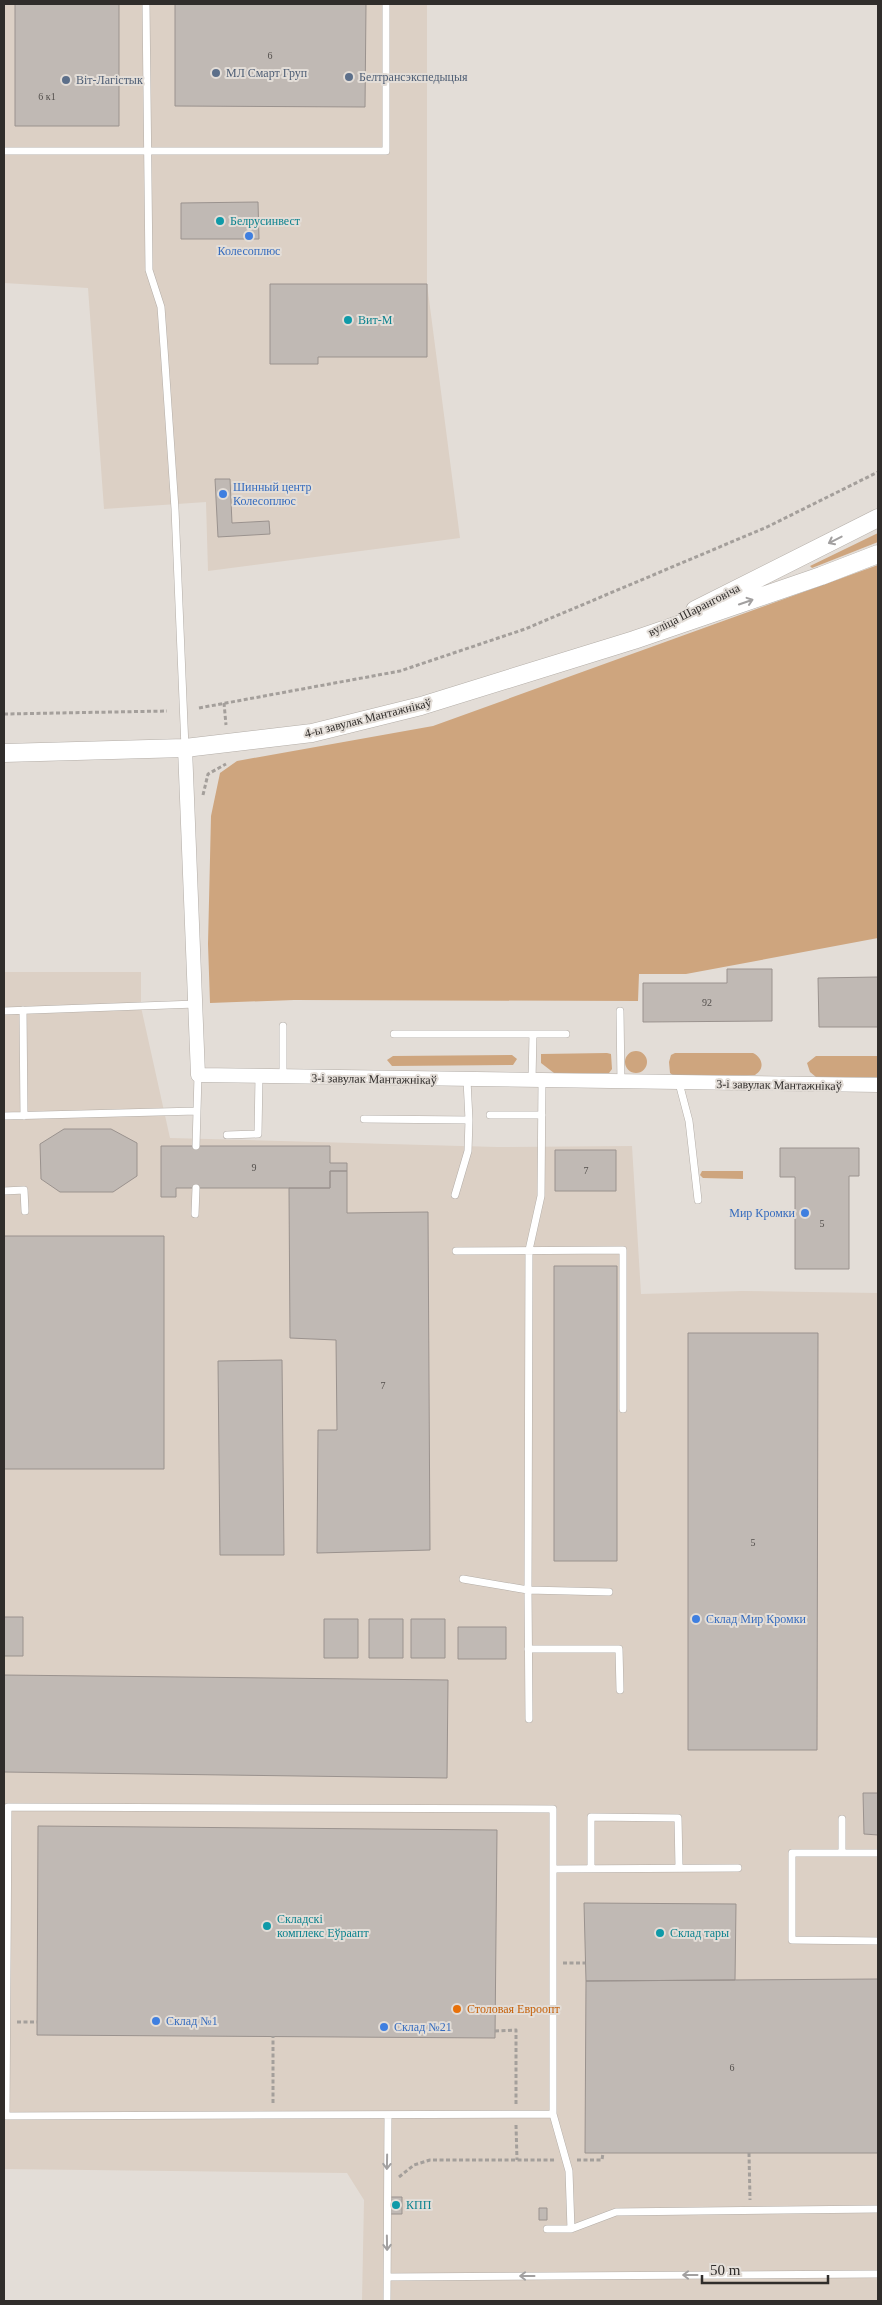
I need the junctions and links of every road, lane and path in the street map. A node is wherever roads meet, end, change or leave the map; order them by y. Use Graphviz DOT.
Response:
graph roads {
  1 [pos="146,4"];
  2 [pos="386,4"];
  3 [pos="4,151"];
  4 [pos="148,151"];
  5 [pos="878,472"];
  6 [pos="878,518"];
  7 [pos="878,554"];
  8 [pos="634,640"];
  9 [pos="224,703"];
  10 [pos="198,708"];
  11 [pos="167,711"];
  12 [pos="4,714"];
  13 [pos="226,725"];
  14 [pos="185,748"];
  15 [pos="4,753"];
  16 [pos="226,764"];
  17 [pos="203,805"];
  18 [pos="196,1004"];
  19 [pos="23,1010"];
  20 [pos="620,1011"];
  21 [pos="4,1012"];
  22 [pos="284,1026"];
  23 [pos="394,1034"];
  24 [pos="533,1034"];
  25 [pos="566,1034"];
  26 [pos="198,1075"];
  27 [pos="259,1077"];
  28 [pos="283,1078"];
  29 [pos="467,1080"];
  30 [pos="537,1081"];
  31 [pos="621,1082"];
  32 [pos="679,1083"];
  33 [pos="878,1086"];
  34 [pos="197,1111"];
  35 [pos="490,1115"];
  36 [pos="542,1115"];
  37 [pos="4,1116"];
  38 [pos="24,1116"];
  39 [pos="364,1119"];
  40 [pos="469,1120"];
  41 [pos="227,1134"];
  42 [pos="196,1146"];
  43 [pos="196,1188"];
  44 [pos="4,1191"];
  45 [pos="455,1194"];
  46 [pos="698,1200"];
  47 [pos="25,1211"];
  48 [pos="195,1214"];
  49 [pos="529,1250"];
  50 [pos="456,1252"];
  51 [pos="623,1409"];
  52 [pos="463,1579"];
  53 [pos="528,1590"];
  54 [pos="609,1592"];
  55 [pos="528,1649"];
  56 [pos="620,1690"];
  57 [pos="529,1719"];
  58 [pos="842,1819"];
  59 [pos="842,1853"];
  60 [pos="878,1853"];
  61 [pos="679,1867"];
  62 [pos="553,1868"];
  63 [pos="591,1868"];
  64 [pos="738,1868"];
  65 [pos="878,1941"];
  66 [pos="553,1963"];
  67 [pos="585,1963"];
  68 [pos="7,2022"];
  69 [pos="36,2022"];
  70 [pos="495,2031"];
  71 [pos="273,2036"];
  72 [pos="553,2114"];
  73 [pos="516,2115"];
  74 [pos="272,2116"];
  75 [pos="388,2116"];
  76 [pos="603,2153"];
  77 [pos="749,2153"];
  78 [pos="517,2160"];
  79 [pos="566,2160"];
  80 [pos="396,2185"];
  81 [pos="878,2209"];
  82 [pos="750,2211"];
  83 [pos="547,2229"];
  84 [pos="571,2229"];
  85 [pos="878,2274"];
  86 [pos="388,2277"];
  87 [pos="388,2301"];
  1 -- 4 [label="lane"];
  2 -- 4 [label="lane"];
  3 -- 4 [label="lane"];
  4 -- 14 [label="lane"];
  5 -- 9 [label="path"];
  6 -- 8 [label="street, вуліца Шаранговіча, one-way"];
  8 -- 7 [label="street, вуліца Шаранговіча, one-way"];
  8 -- 14 [label="street, 4-ы завулак Мантажнікаў"];
  9 -- 10 [label="path"];
  9 -- 13 [label="path"];
  11 -- 12 [label="path"];
  14 -- 15 [label="street, 4-ы завулак Мантажнікаў"];
  14 -- 18 [label="street"];
  16 -- 17 [label="path"];
  18 -- 19 [label="lane"];
  18 -- 26 [label="street"];
  19 -- 21 [label="lane"];
  19 -- 38 [label="lane"];
  20 -- 31 [label="lane"];
  22 -- 28 [label="lane"];
  23 -- 24 [label="lane"];
  24 -- 25 [label="lane"];
  24 -- 30 [label="lane"];
  26 -- 27 [label="street, 3-і завулак Мантажнікаў"];
  26 -- 34 [label="lane"];
  27 -- 28 [label="street, 3-і завулак Мантажнікаў"];
  27 -- 41 [label="lane"];
  28 -- 29 [label="street, 3-і завулак Мантажнікаў"];
  29 -- 30 [label="street, 3-і завулак Мантажнікаў"];
  29 -- 40 [label="lane"];
  30 -- 31 [label="street, 3-і завулак Мантажнікаў"];
  30 -- 36 [label="lane"];
  31 -- 32 [label="street, 3-і завулак Мантажнікаў"];
  32 -- 33 [label="street, 3-і завулак Мантажнікаў"];
  32 -- 46 [label="lane"];
  34 -- 38 [label="lane"];
  34 -- 42 [label="lane"];
  35 -- 36 [label="lane"];
  36 -- 49 [label="lane"];
  37 -- 38 [label="lane"];
  39 -- 40 [label="lane"];
  40 -- 45 [label="lane"];
  43 -- 48 [label="lane"];
  44 -- 47 [label="lane"];
  49 -- 50 [label="lane"];
  49 -- 51 [label="lane"];
  49 -- 53 [label="lane"];
  52 -- 53 [label="lane"];
  53 -- 54 [label="lane"];
  53 -- 55 [label="lane"];
  55 -- 56 [label="lane"];
  55 -- 57 [label="lane"];
  58 -- 59 [label="lane"];
  59 -- 60 [label="lane"];
  59 -- 65 [label="lane"];
  61 -- 63 [label="lane"];
  61 -- 63 [label="lane"];
  61 -- 64 [label="lane"];
  62 -- 63 [label="lane"];
  62 -- 66 [label="lane"];
  62 -- 68 [label="lane"];
  66 -- 67 [label="path"];
  66 -- 72 [label="lane"];
  68 -- 69 [label="path"];
  68 -- 74 [label="lane"];
  70 -- 73 [label="path"];
  71 -- 74 [label="path"];
  72 -- 73 [label="lane"];
  72 -- 79 [label="lane"];
  73 -- 75 [label="lane"];
  73 -- 78 [label="path"];
  74 -- 75 [label="lane"];
  75 -- 86 [label="lane, one-way"];
  76 -- 79 [label="path"];
  77 -- 82 [label="path"];
  78 -- 79 [label="path"];
  78 -- 80 [label="path"];
  79 -- 84 [label="lane"];
  81 -- 82 [label="lane"];
  82 -- 84 [label="lane"];
  83 -- 84 [label="lane"];
  85 -- 86 [label="lane, one-way"];
  86 -- 87 [label="lane"];
}
